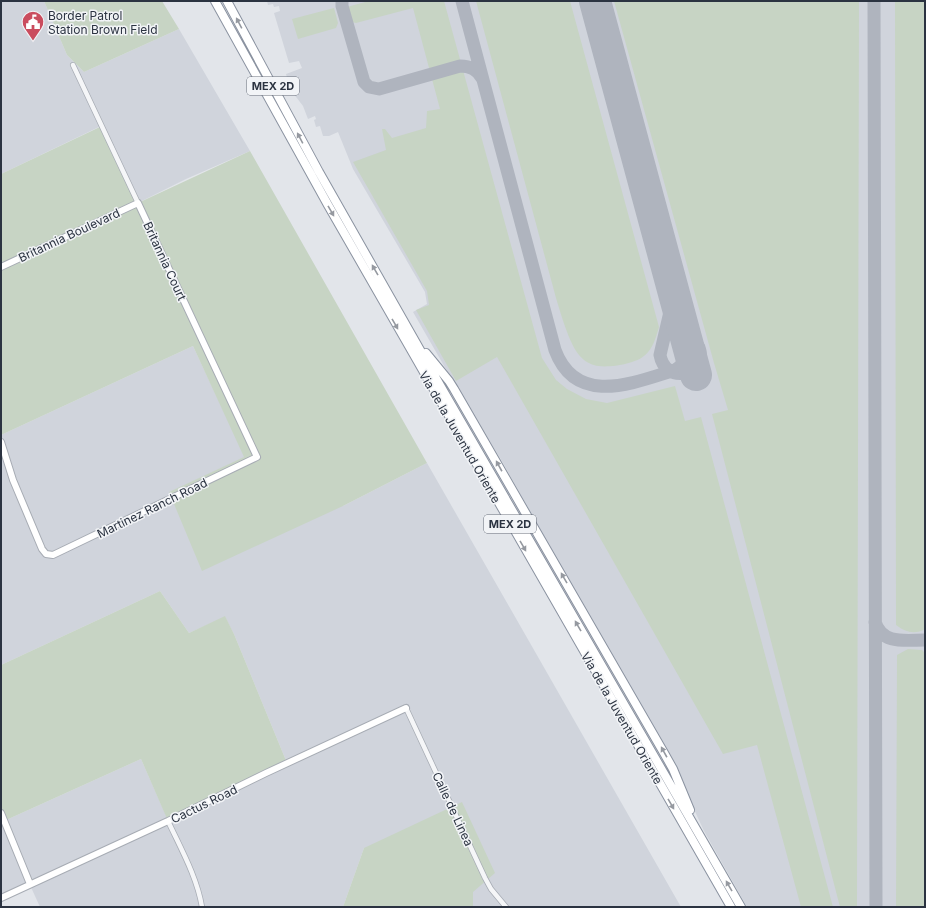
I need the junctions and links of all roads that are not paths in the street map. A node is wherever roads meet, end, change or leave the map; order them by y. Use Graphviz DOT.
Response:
graph roads {
  1 [pos="215,1"];
  2 [pos="227,1"];
  3 [pos="73,66"];
  4 [pos="316,174"];
  5 [pos="138,203"];
  6 [pos="1,267"];
  7 [pos="1,442"];
  8 [pos="257,457"];
  9 [pos="406,708"];
  10 [pos="1,814"];
  11 [pos="168,821"];
  12 [pos="30,884"];
  13 [pos="1,898"];
  14 [pos="202,907"];
  15 [pos="506,907"];
  16 [pos="731,907"];
  17 [pos="741,907"];
  1 -- 4 [label="highway, Via de la Juventud Oriente / MEX 2D"];
  4 -- 2 [label="highway, Via de la Juventud Oriente / MEX 2D, one-way"];
  3 -- 5 [label="street, Britannia Court"];
  4 -- 16 [label="highway, Via de la Juventud Oriente / MEX 2D, one-way"];
  17 -- 4 [label="highway, Via de la Juventud Oriente / MEX 2D, one-way"];
  5 -- 6 [label="street, Britannia Boulevard"];
  5 -- 8 [label="street, Britannia Court"];
  7 -- 8 [label="street, Martinez Ranch Road"];
  9 -- 11 [label="street, Cactus Road"];
  9 -- 15 [label="street, Calle de Linea"];
  10 -- 12 [label="street"];
  11 -- 12 [label="street, Cactus Road"];
  11 -- 14 [label="street"];
  12 -- 13 [label="street, Cactus Road"];
}
